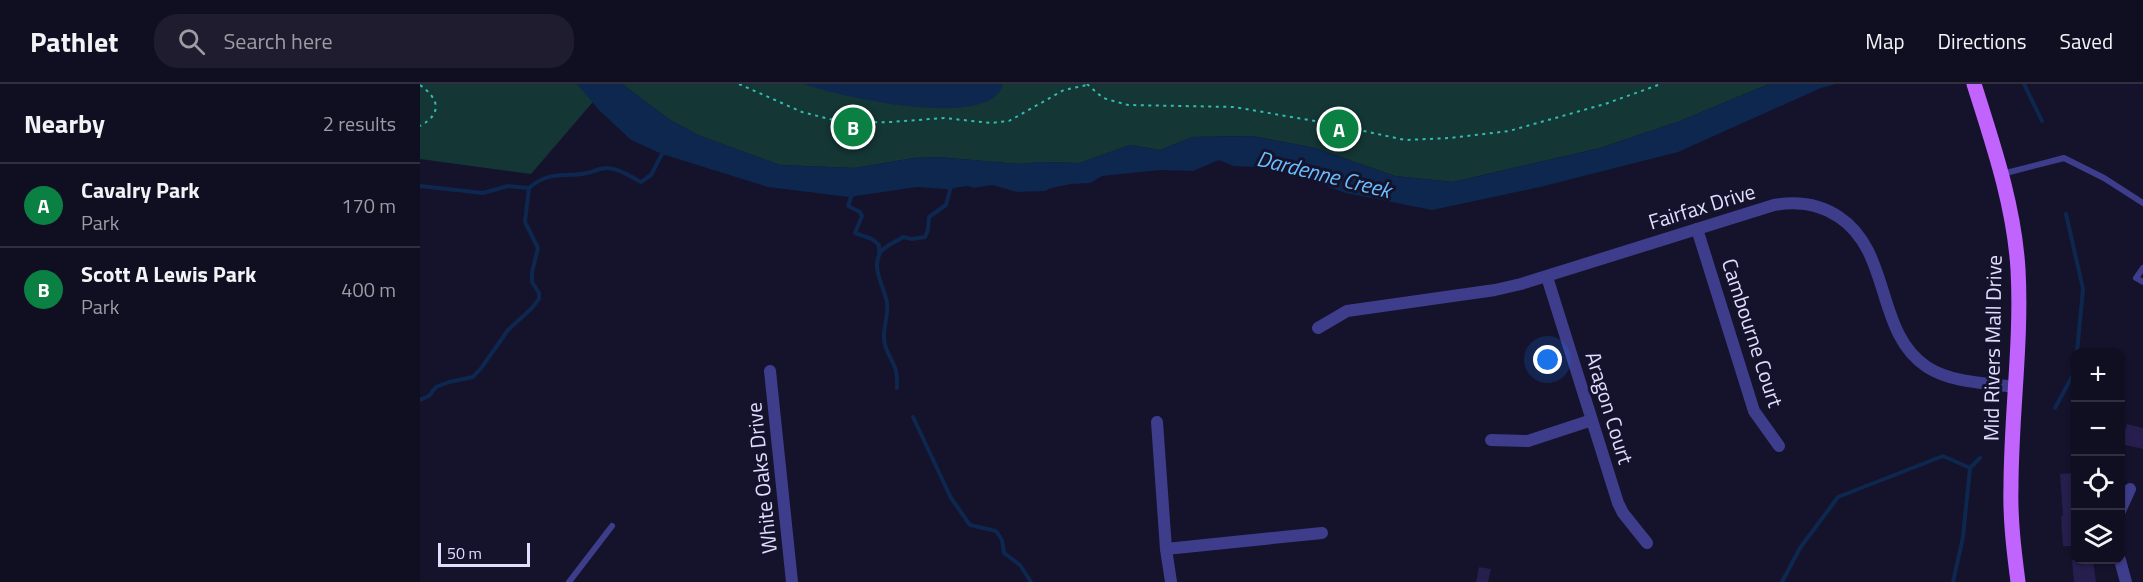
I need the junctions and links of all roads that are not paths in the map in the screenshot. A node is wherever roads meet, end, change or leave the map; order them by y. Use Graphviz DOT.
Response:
graph roads {
  1 [pos="1975,87"];
  2 [pos="2002,174"];
  3 [pos="2143,203"];
  4 [pos="1697,229"];
  5 [pos="2143,268"];
  6 [pos="1547,277"];
  7 [pos="2143,282"];
  8 [pos="1318,328"];
  9 [pos="770,371"];
  10 [pos="2015,387"];
  11 [pos="1592,420"];
  12 [pos="1157,422"];
  13 [pos="1491,440"];
  14 [pos="1779,446"];
  15 [pos="2130,489"];
  16 [pos="2121,510"];
  17 [pos="612,526"];
  18 [pos="1322,533"];
  19 [pos="1647,543"];
  20 [pos="1166,549"];
  21 [pos="2121,564"];
  22 [pos="569,582"];
  23 [pos="792,582"];
  24 [pos="1171,582"];
  25 [pos="2018,582"];
  26 [pos="2126,582"];
  1 -- 2 [label="main road, Mid Rivers Mall Drive"];
  2 -- 3 [label="lane"];
  2 -- 10 [label="main road, Mid Rivers Mall Drive"];
  4 -- 6 [label="street, Fairfax Drive"];
  4 -- 10 [label="street, Fairfax Drive"];
  4 -- 14 [label="street, Cambourne Court"];
  5 -- 7 [label="lane"];
  6 -- 8 [label="street, Fairfax Drive"];
  6 -- 11 [label="street, Aragon Court"];
  9 -- 23 [label="street, White Oaks Drive"];
  10 -- 25 [label="main road, Mid Rivers Mall Drive"];
  11 -- 13 [label="street"];
  11 -- 19 [label="street, Aragon Court"];
  12 -- 20 [label="street"];
  15 -- 16 [label="street"];
  17 -- 22 [label="lane"];
  18 -- 20 [label="street"];
  20 -- 24 [label="street"];
  21 -- 26 [label="street"];
}
